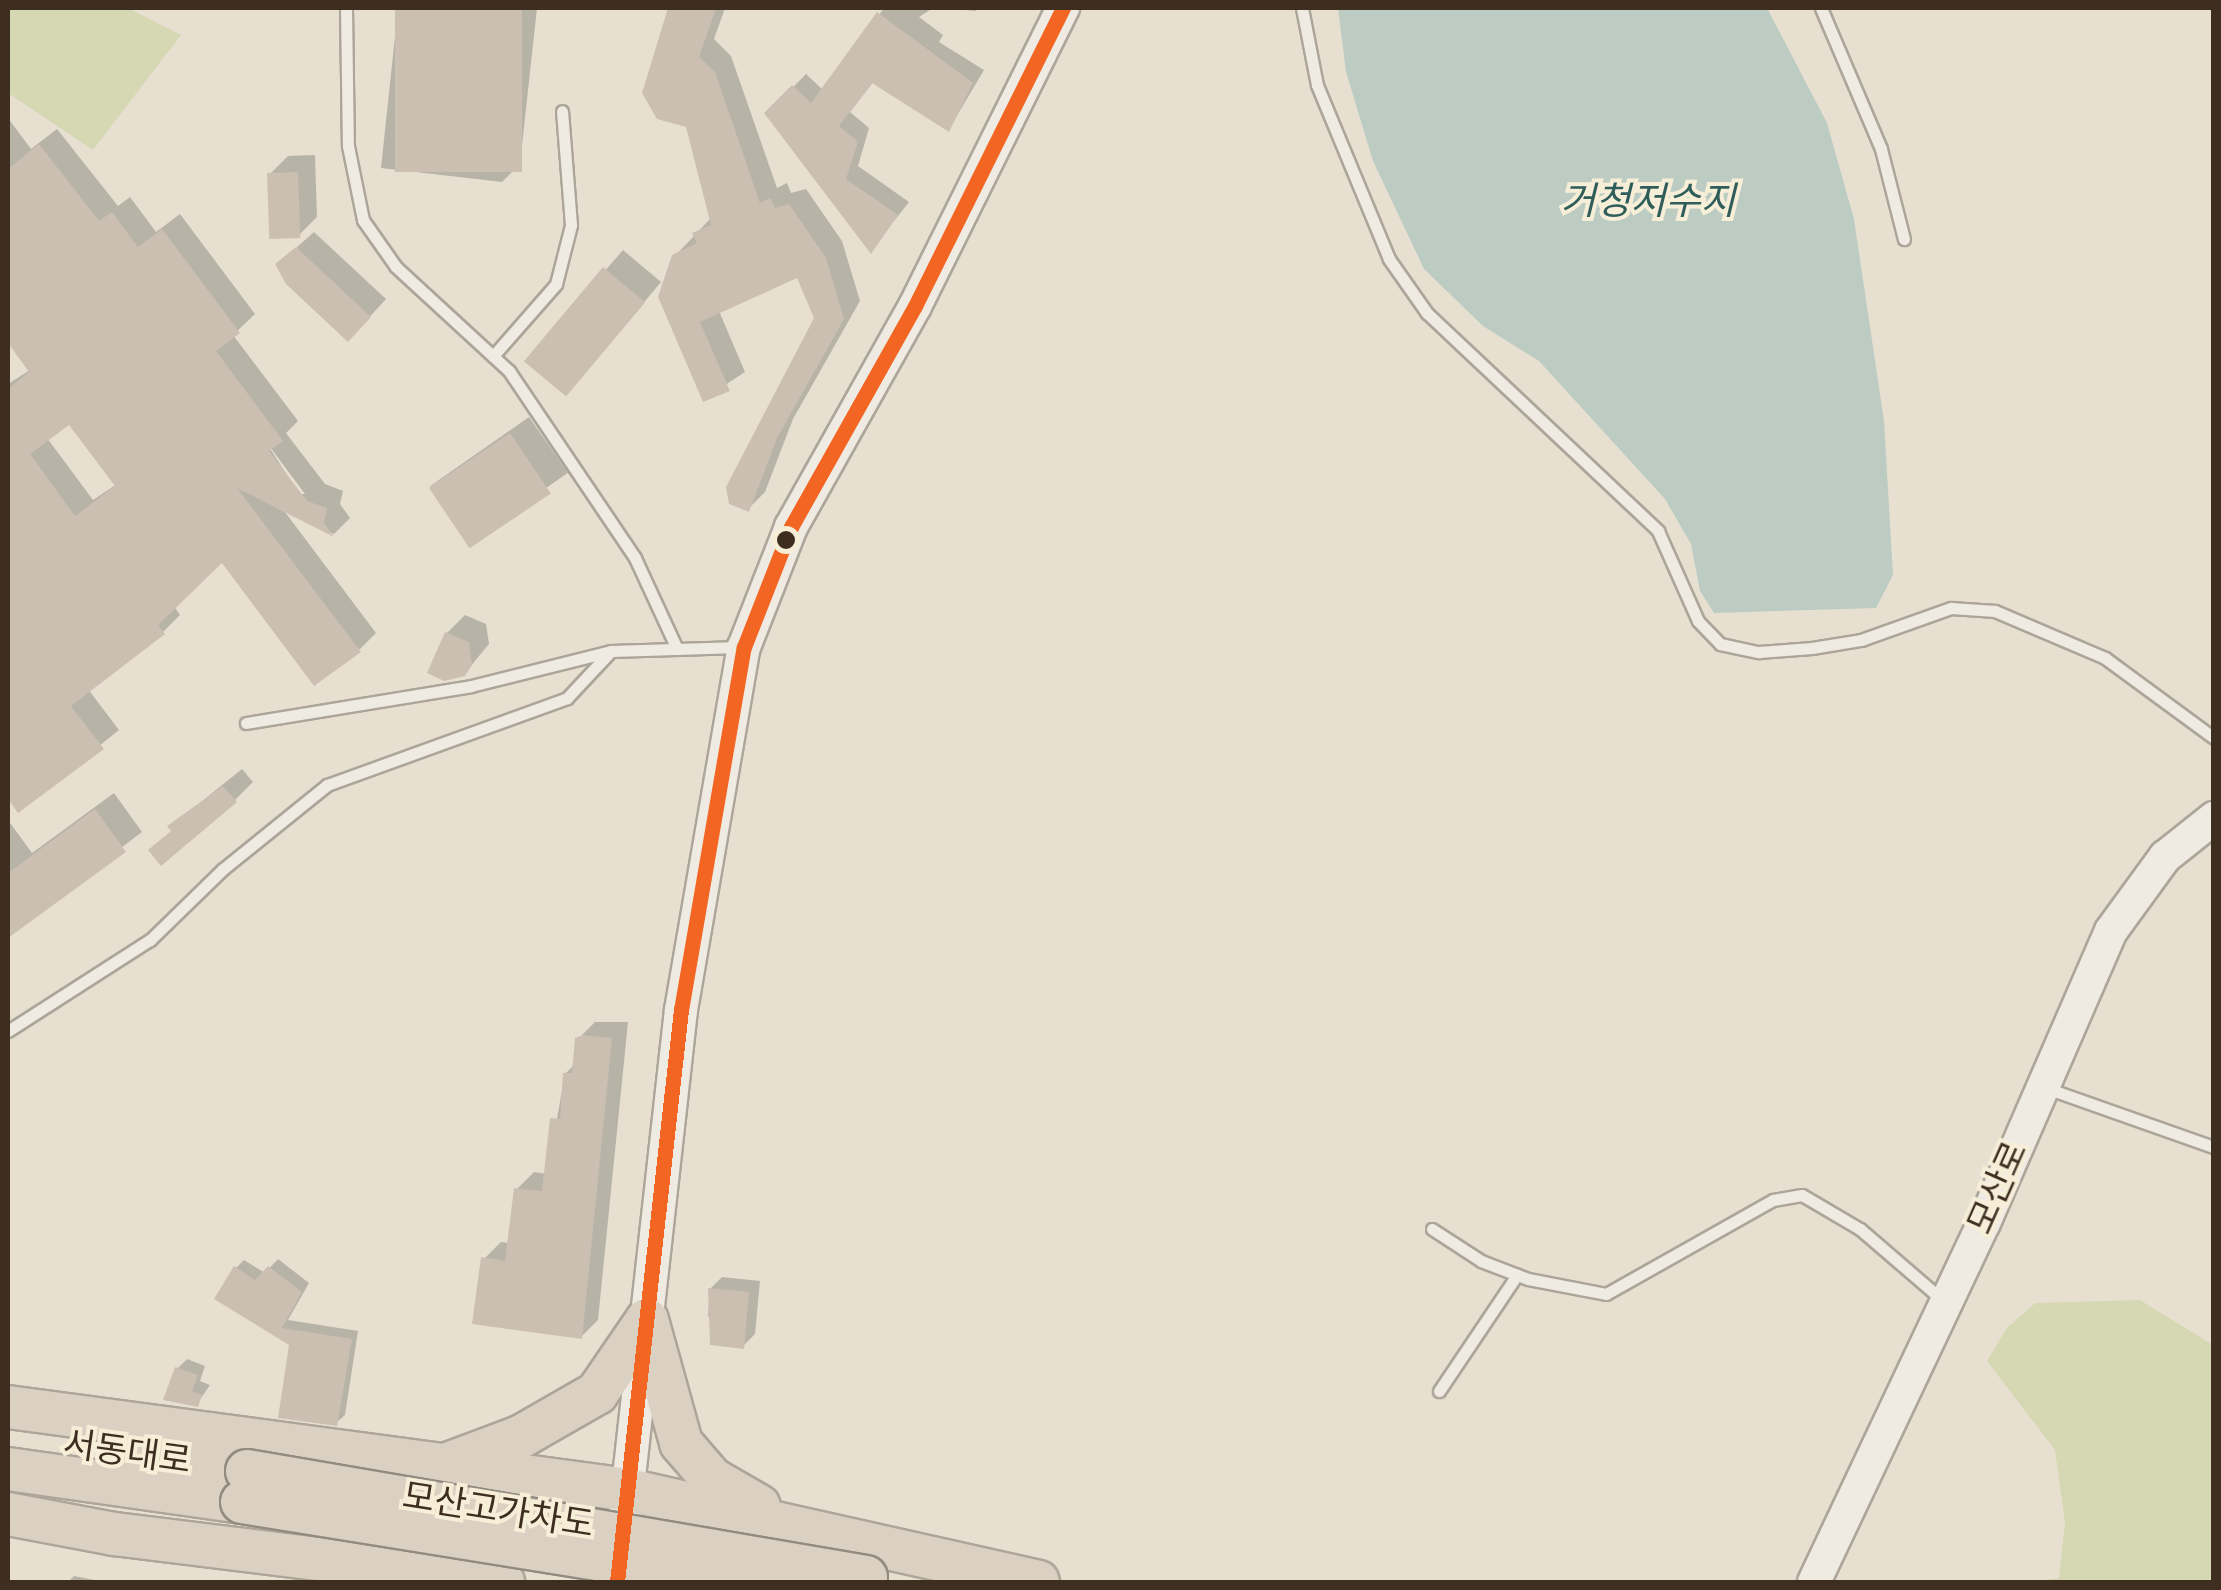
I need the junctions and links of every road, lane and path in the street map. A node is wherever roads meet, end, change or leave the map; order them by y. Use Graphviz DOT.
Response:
graph roads {
  1 [pos="346,8"];
  2 [pos="1064,8"];
  3 [pos="1302,8"];
  4 [pos="1820,8"];
  5 [pos="562,111"];
  6 [pos="1904,239"];
  7 [pos="493,356"];
  8 [pos="744,647"];
  9 [pos="677,649"];
  10 [pos="611,651"];
  11 [pos="246,723"];
  12 [pos="2214,738"];
  13 [pos="2214,818"];
  14 [pos="8,1031"];
  15 [pos="2042,1087"];
  16 [pos="2214,1147"];
  17 [pos="1432,1229"];
  18 [pos="1517,1275"];
  19 [pos="1945,1302"];
  20 [pos="647,1320"];
  21 [pos="1438,1391"];
  22 [pos="8,1407"];
  23 [pos="8,1435"];
  24 [pos="441,1467"];
  25 [pos="8,1469"];
  26 [pos="245,1486"];
  27 [pos="628,1490"];
  28 [pos="8,1514"];
  29 [pos="781,1520"];
  30 [pos="451,1576"];
  31 [pos="877,1580"];
  32 [pos="503,1582"];
  33 [pos="617,1582"];
  34 [pos="740,1582"];
  35 [pos="1038,1582"];
  36 [pos="1814,1582"];
  1 -- 7 [label="lane"];
  2 -- 8 [label="main road"];
  3 -- 12 [label="lane"];
  4 -- 6 [label="lane"];
  5 -- 7 [label="lane"];
  7 -- 9 [label="lane"];
  8 -- 9 [label="lane"];
  8 -- 20 [label="main road"];
  9 -- 10 [label="lane"];
  10 -- 11 [label="lane"];
  10 -- 14 [label="lane"];
  13 -- 15 [label="main road, 모산로"];
  15 -- 16 [label="lane"];
  15 -- 19 [label="main road, 모산로"];
  17 -- 18 [label="lane"];
  18 -- 19 [label="lane"];
  18 -- 21 [label="lane"];
  19 -- 36 [label="main road, 모산로"];
  20 -- 24 [label="highway"];
  20 -- 27 [label="main road"];
  20 -- 29 [label="highway"];
  22 -- 24 [label="highway"];
  23 -- 26 [label="highway, 서동대로"];
  24 -- 27 [label="highway"];
  25 -- 26 [label="highway, 서동대로"];
  26 -- 31 [label="highway, 모산고가차도, bridge"];
  26 -- 34 [label="highway, 모산고가차도, bridge"];
  27 -- 29 [label="highway"];
  27 -- 33 [label="main road"];
  28 -- 30 [label="highway"];
  29 -- 35 [label="highway"];
  30 -- 32 [label="highway"];
}
